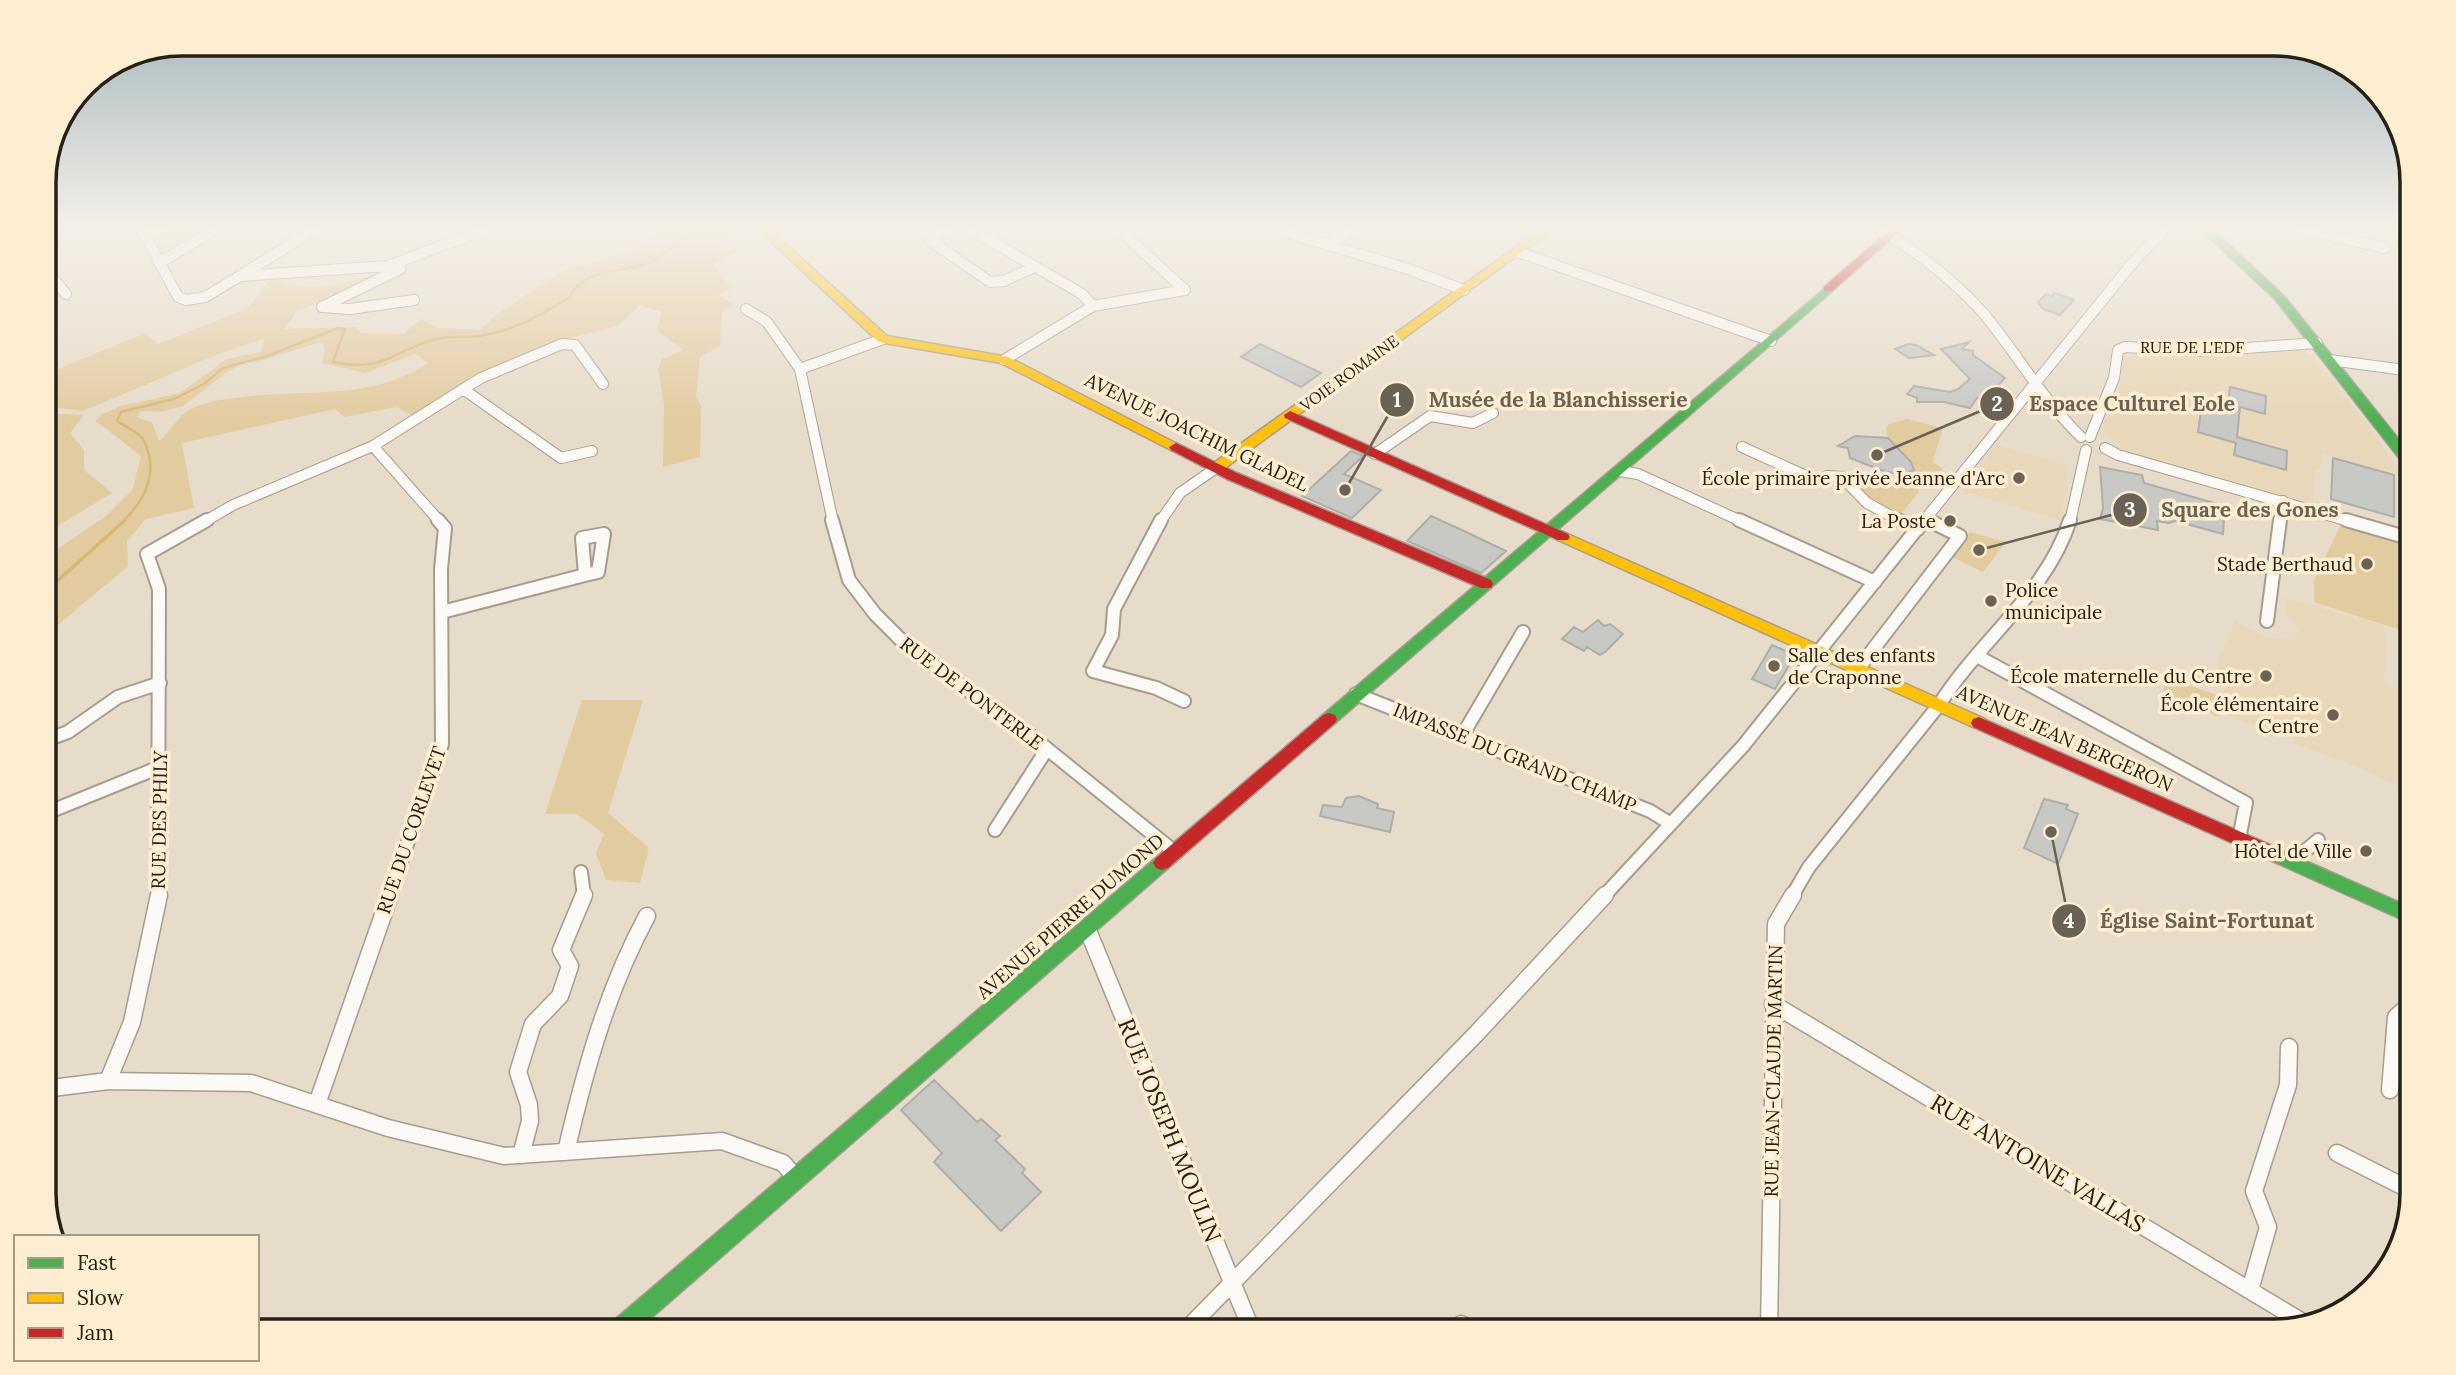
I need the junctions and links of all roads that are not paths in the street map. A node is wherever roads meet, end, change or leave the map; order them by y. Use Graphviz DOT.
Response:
graph roads {
  1 [pos="175,292"];
  2 [pos="213,292"];
  3 [pos="347,292"];
  4 [pos="832,292"];
  5 [pos="1078,292"];
  6 [pos="1173,292"];
  7 [pos="1461,292"];
  8 [pos="1632,292"];
  9 [pos="1823,292"];
  10 [pos="1963,292"];
  11 [pos="2109,292"];
  12 [pos="2274,292"];
  13 [pos="414,300"];
  14 [pos="1093,306"];
  15 [pos="746,309"];
  16 [pos="883,339"];
  17 [pos="1771,341"];
  18 [pos="2317,343"];
  19 [pos="1004,360"];
  20 [pos="2330,360"];
  21 [pos="800,369"];
  22 [pos="2400,369"];
  23 [pos="2034,383"];
  24 [pos="603,384"];
  25 [pos="463,389"];
  26 [pos="1493,413"];
  27 [pos="1290,415"];
  28 [pos="2085,437"];
  29 [pos="373,446"];
  30 [pos="1742,447"];
  31 [pos="2105,448"];
  32 [pos="2086,450"];
  33 [pos="2400,450"];
  34 [pos="592,451"];
  35 [pos="1375,454"];
  36 [pos="1216,468"];
  37 [pos="1629,469"];
  38 [pos="2283,501"];
  39 [pos="1922,524"];
  40 [pos="1547,531"];
  41 [pos="2400,535"];
  42 [pos="584,576"];
  43 [pos="1875,582"];
  44 [pos="1486,584"];
  45 [pos="442,612"];
  46 [pos="2267,621"];
  47 [pos="1523,632"];
  48 [pos="1820,652"];
  49 [pos="1977,656"];
  50 [pos="1858,669"];
  51 [pos="160,683"];
  52 [pos="1356,694"];
  53 [pos="1184,701"];
  54 [pos="1939,705"];
  55 [pos="1456,734"];
  56 [pos="56,736"];
  57 [pos="1047,749"];
  58 [pos="160,766"];
  59 [pos="56,809"];
  60 [pos="1671,824"];
  61 [pos="995,831"];
  62 [pos="2239,839"];
  63 [pos="2318,839"];
  64 [pos="1176,853"];
  65 [pos="2292,862"];
  66 [pos="581,872"];
  67 [pos="2400,911"];
  68 [pos="648,916"];
  69 [pos="1087,928"];
  70 [pos="1773,1004"];
  71 [pos="2400,1014"];
  72 [pos="2289,1048"];
  73 [pos="108,1081"];
  74 [pos="56,1088"];
  75 [pos="2390,1090"];
  76 [pos="317,1104"];
  77 [pos="566,1152"];
  78 [pos="2337,1153"];
  79 [pos="521,1155"];
  80 [pos="796,1178"];
  81 [pos="2400,1185"];
  82 [pos="1233,1281"];
  83 [pos="2250,1290"];
  84 [pos="2294,1317"];
  85 [pos="633,1319"];
  86 [pos="1197,1319"];
  87 [pos="1247,1319"];
  88 [pos="1769,1319"];
  1 -- 2 [label="street"];
  3 -- 13 [label="street"];
  4 -- 16 [label="street"];
  5 -- 14 [label="street"];
  6 -- 14 [label="street"];
  7 -- 27 [label="street, VOIE ROMAINE"];
  8 -- 17 [label="street"];
  9 -- 17 [label="street, AVENUE PIERRE DUMOND"];
  10 -- 23 [label="street"];
  11 -- 23 [label="street"];
  12 -- 18 [label="street"];
  14 -- 19 [label="street"];
  15 -- 21 [label="street, RUE DE PONTERLE"];
  16 -- 19 [label="street, AVENUE JOACHIM GLADEL"];
  16 -- 21 [label="street"];
  17 -- 37 [label="street, AVENUE PIERRE DUMOND"];
  18 -- 20 [label="street"];
  18 -- 28 [label="street, RUE DE L'EDF"];
  19 -- 36 [label="street, AVENUE JOACHIM GLADEL"];
  20 -- 22 [label="street"];
  20 -- 33 [label="street"];
  21 -- 57 [label="street, RUE DE PONTERLE"];
  23 -- 28 [label="street"];
  23 -- 39 [label="street"];
  24 -- 25 [label="street"];
  25 -- 29 [label="street"];
  25 -- 34 [label="street"];
  26 -- 35 [label="street"];
  27 -- 35 [label="street, AVENUE JEAN BERGERON"];
  27 -- 36 [label="street, VOIE ROMAINE"];
  28 -- 31 [label="street"];
  28 -- 32 [label="street"];
  29 -- 45 [label="street, RUE DU CORLEVET"];
  29 -- 51 [label="street, RUE DES PHILY"];
  30 -- 39 [label="street"];
  31 -- 32 [label="street"];
  31 -- 38 [label="street"];
  32 -- 49 [label="street, RUE JEAN-CLAUDE MARTIN"];
  35 -- 40 [label="street, AVENUE JEAN BERGERON"];
  36 -- 44 [label="street, AVENUE JOACHIM GLADEL"];
  36 -- 53 [label="street"];
  37 -- 40 [label="street, AVENUE PIERRE DUMOND"];
  37 -- 43 [label="street"];
  38 -- 41 [label="street"];
  38 -- 46 [label="street"];
  39 -- 43 [label="street"];
  39 -- 50 [label="street"];
  40 -- 44 [label="street, AVENUE PIERRE DUMOND"];
  40 -- 48 [label="street, AVENUE JEAN BERGERON"];
  42 -- 45 [label="street"];
  43 -- 48 [label="street"];
  44 -- 52 [label="street, AVENUE PIERRE DUMOND"];
  45 -- 76 [label="street, RUE DU CORLEVET"];
  47 -- 55 [label="street"];
  48 -- 50 [label="street, AVENUE JEAN BERGERON"];
  48 -- 60 [label="street"];
  49 -- 54 [label="street, RUE JEAN-CLAUDE MARTIN"];
  49 -- 62 [label="street"];
  50 -- 54 [label="street, AVENUE JEAN BERGERON"];
  51 -- 56 [label="street"];
  51 -- 58 [label="street, RUE DES PHILY"];
  52 -- 55 [label="street, IMPASSE DU GRAND CHAMP"];
  52 -- 64 [label="street, AVENUE PIERRE DUMOND"];
  54 -- 62 [label="street, AVENUE JEAN BERGERON"];
  54 -- 70 [label="street, RUE JEAN-CLAUDE MARTIN"];
  55 -- 60 [label="street, IMPASSE DU GRAND CHAMP"];
  57 -- 61 [label="street"];
  57 -- 64 [label="street, RUE DE PONTERLE"];
  58 -- 59 [label="street"];
  58 -- 73 [label="street, RUE DES PHILY"];
  60 -- 82 [label="street"];
  62 -- 65 [label="street, AVENUE JEAN BERGERON"];
  63 -- 65 [label="street"];
  64 -- 69 [label="street, AVENUE PIERRE DUMOND"];
  65 -- 67 [label="street, AVENUE JEAN BERGERON"];
  66 -- 79 [label="street"];
  68 -- 77 [label="street"];
  69 -- 80 [label="street, AVENUE PIERRE DUMOND"];
  69 -- 82 [label="street, RUE JOSEPH MOULIN"];
  70 -- 83 [label="street, RUE ANTOINE VALLAS"];
  70 -- 88 [label="street, RUE JEAN-CLAUDE MARTIN"];
  71 -- 75 [label="street"];
  72 -- 83 [label="street"];
  73 -- 74 [label="street"];
  73 -- 76 [label="street"];
  76 -- 79 [label="street"];
  77 -- 79 [label="street"];
  77 -- 80 [label="street"];
  78 -- 81 [label="street"];
  80 -- 85 [label="street, AVENUE PIERRE DUMOND"];
  82 -- 86 [label="street"];
  82 -- 87 [label="street, RUE JOSEPH MOULIN"];
  83 -- 84 [label="street, RUE ANTOINE VALLAS"];
}
